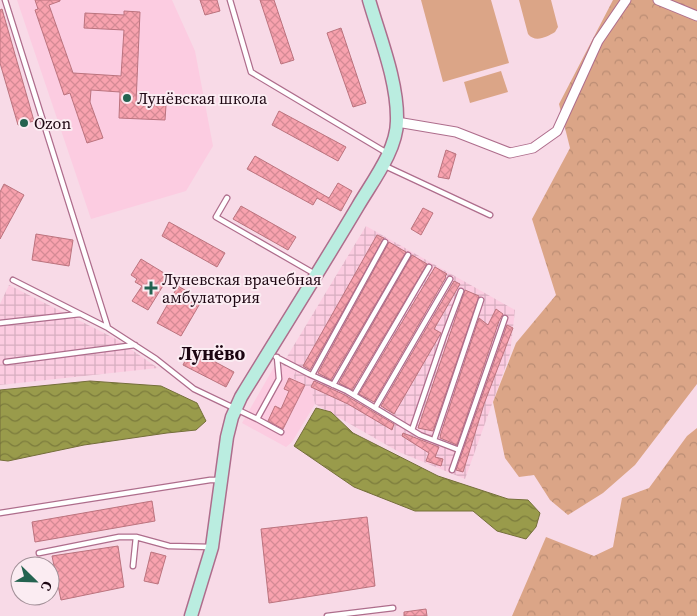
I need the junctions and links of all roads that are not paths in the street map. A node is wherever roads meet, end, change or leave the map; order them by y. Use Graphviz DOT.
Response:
graph roads {
  1 [pos="5,0"];
  2 [pos="230,0"];
  3 [pos="369,0"];
  4 [pos="626,0"];
  5 [pos="658,0"];
  6 [pos="697,16"];
  7 [pos="397,122"];
  8 [pos="385,159"];
  9 [pos="227,198"];
  10 [pos="490,216"];
  11 [pos="385,242"];
  12 [pos="408,255"];
  13 [pos="429,267"];
  14 [pos="317,275"];
  15 [pos="450,279"];
  16 [pos="12,280"];
  17 [pos="460,291"];
  18 [pos="481,300"];
  19 [pos="81,314"];
  20 [pos="505,318"];
  21 [pos="0,323"];
  22 [pos="108,328"];
  23 [pos="135,345"];
  24 [pos="272,354"];
  25 [pos="6,362"];
  26 [pos="312,376"];
  27 [pos="333,385"];
  28 [pos="354,396"];
  29 [pos="236,408"];
  30 [pos="375,408"];
  31 [pos="257,419"];
  32 [pos="412,430"];
  33 [pos="281,432"];
  34 [pos="434,440"];
  35 [pos="459,450"];
  36 [pos="452,470"];
  37 [pos="222,480"];
  38 [pos="0,513"];
  39 [pos="136,537"];
  40 [pos="212,547"];
  41 [pos="39,553"];
  42 [pos="133,566"];
  43 [pos="393,608"];
  44 [pos="191,616"];
  45 [pos="327,616"];
  1 -- 22 [label="lane"];
  2 -- 8 [label="lane"];
  3 -- 7 [label="street"];
  4 -- 7 [label="street"];
  5 -- 6 [label="street"];
  7 -- 8 [label="street"];
  8 -- 10 [label="lane"];
  8 -- 14 [label="street"];
  9 -- 14 [label="lane"];
  11 -- 26 [label="lane"];
  12 -- 27 [label="lane"];
  13 -- 28 [label="lane"];
  14 -- 24 [label="street"];
  15 -- 30 [label="lane"];
  16 -- 19 [label="lane"];
  17 -- 32 [label="lane"];
  18 -- 34 [label="lane"];
  19 -- 21 [label="lane"];
  19 -- 22 [label="lane"];
  20 -- 35 [label="lane"];
  22 -- 23 [label="lane"];
  23 -- 25 [label="lane"];
  23 -- 29 [label="lane"];
  24 -- 26 [label="lane"];
  24 -- 29 [label="street"];
  24 -- 31 [label="lane"];
  26 -- 27 [label="lane"];
  27 -- 28 [label="lane"];
  28 -- 30 [label="lane"];
  29 -- 31 [label="lane"];
  29 -- 37 [label="street"];
  30 -- 32 [label="lane"];
  31 -- 33 [label="lane"];
  32 -- 34 [label="lane"];
  34 -- 35 [label="lane"];
  35 -- 36 [label="lane"];
  37 -- 38 [label="lane"];
  37 -- 40 [label="street"];
  39 -- 40 [label="lane"];
  39 -- 41 [label="lane"];
  39 -- 42 [label="lane"];
  40 -- 44 [label="street"];
  43 -- 45 [label="lane"];
}
